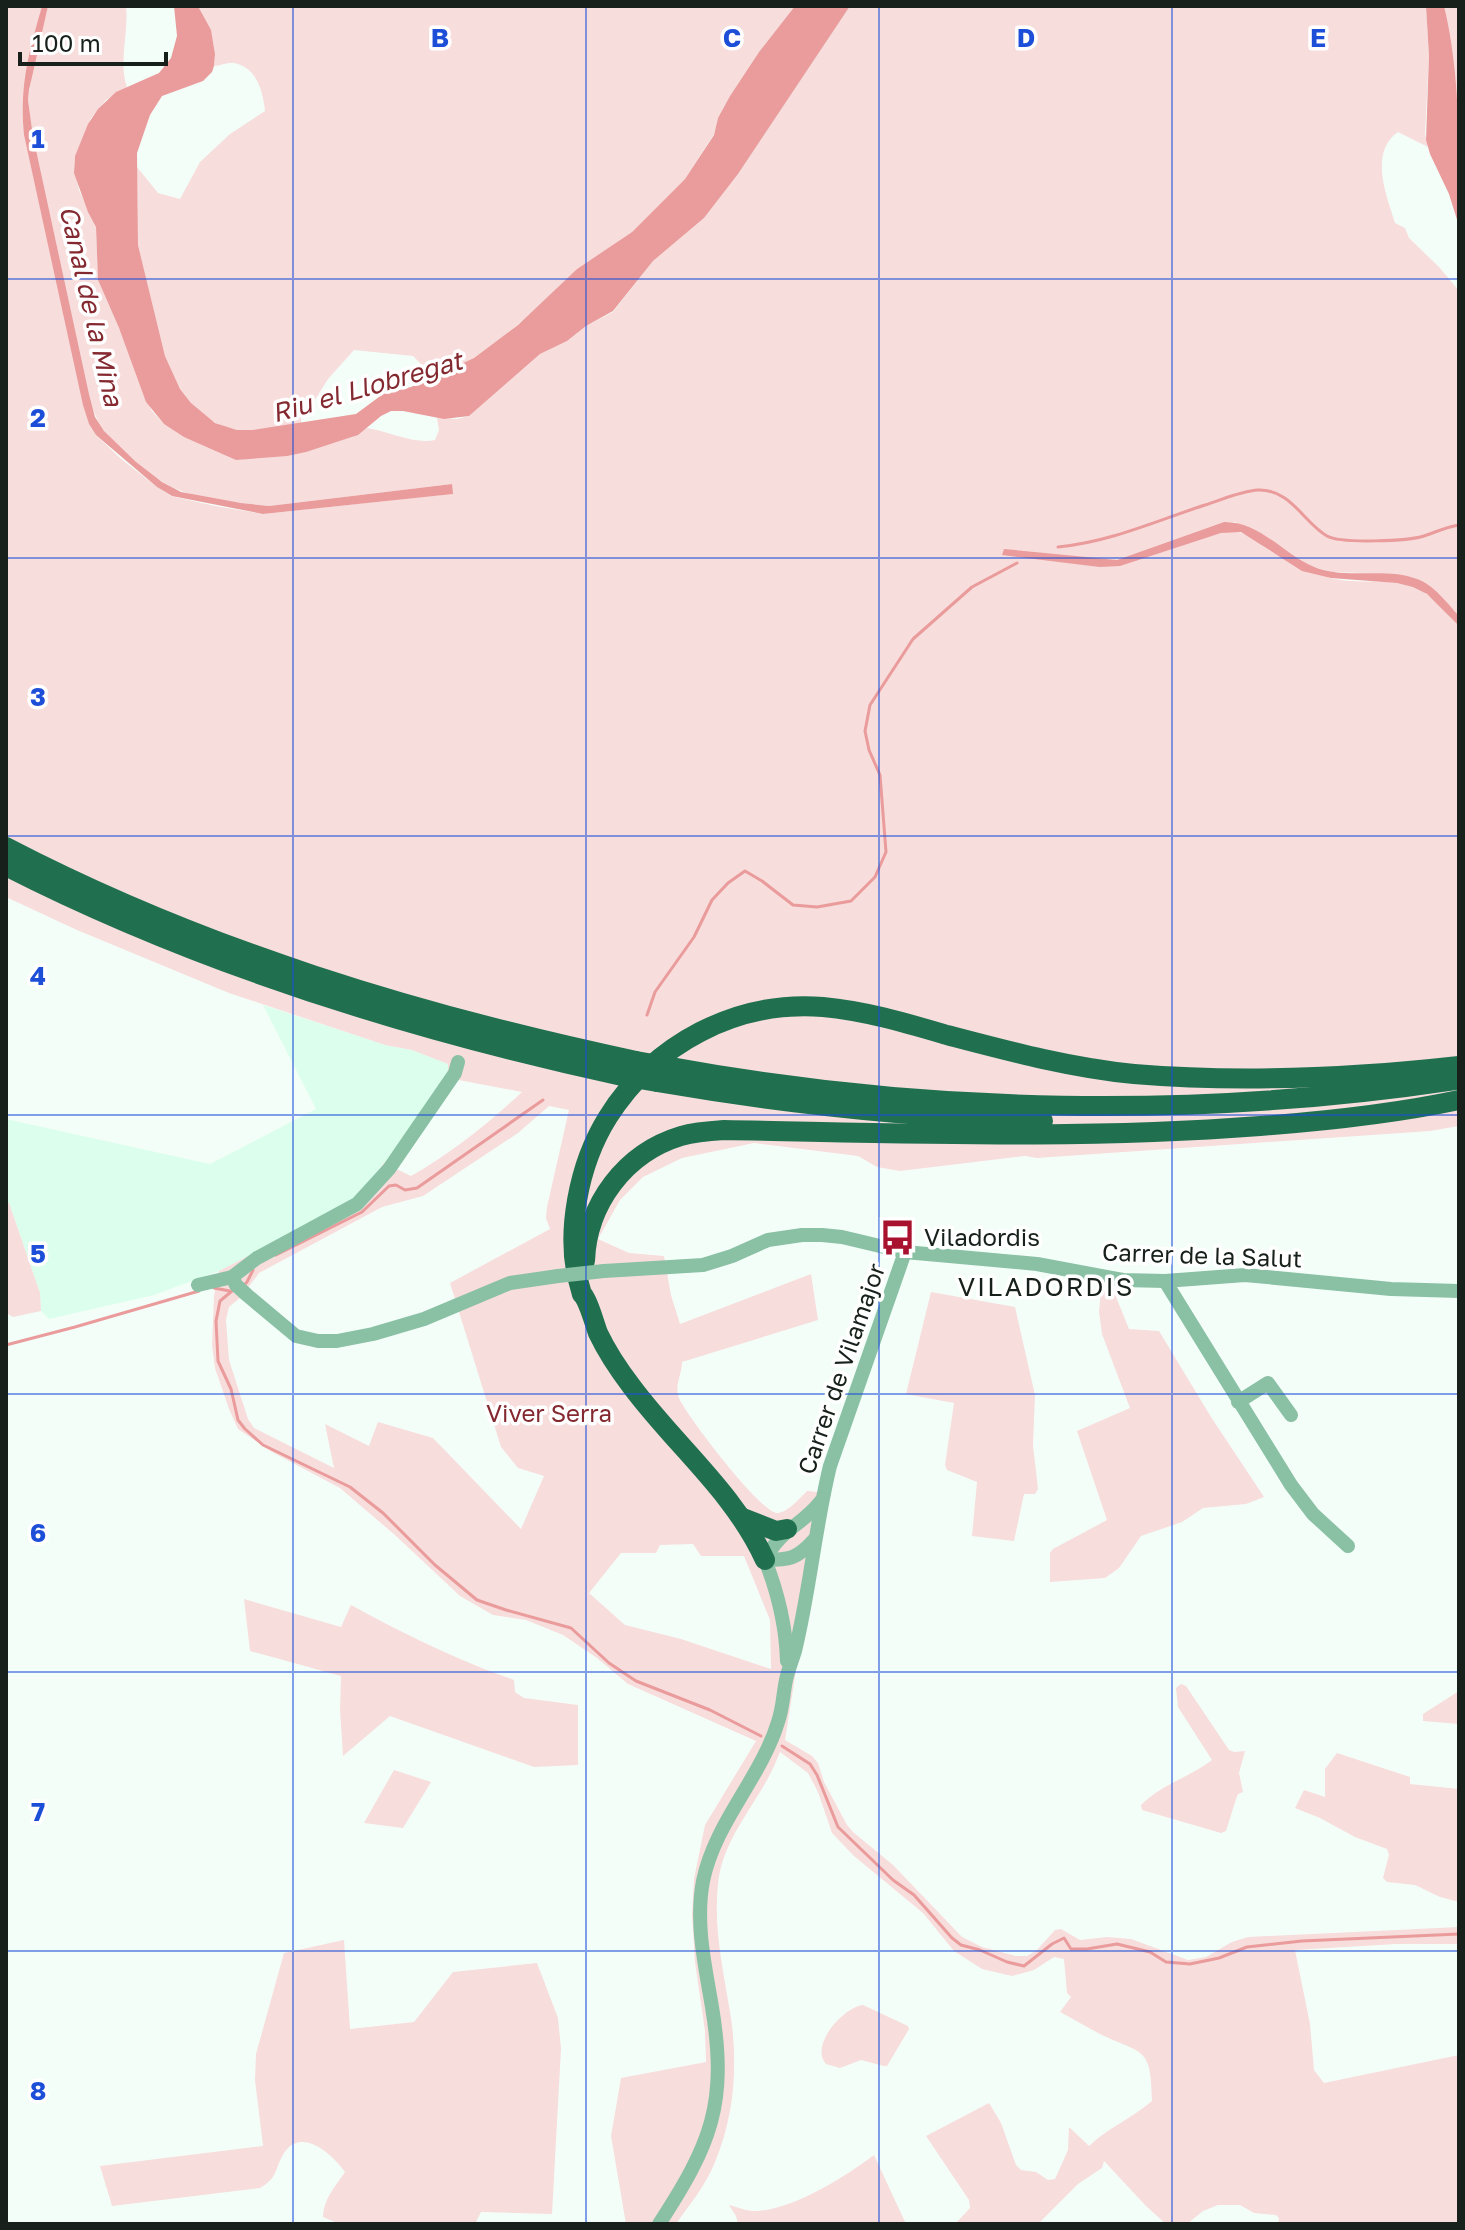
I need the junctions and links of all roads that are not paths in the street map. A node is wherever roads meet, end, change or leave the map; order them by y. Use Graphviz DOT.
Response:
graph roads {
  1 [pos="6,847"];
  2 [pos="6,866"];
  3 [pos="458,1062"];
  4 [pos="1459,1066"];
  5 [pos="629,1068"];
  6 [pos="664,1074"];
  7 [pos="1459,1079"];
  8 [pos="1459,1098"];
  9 [pos="905,1252"];
  10 [pos="1165,1281"];
  11 [pos="198,1285"];
  12 [pos="238,1285"];
  13 [pos="1459,1291"];
  14 [pos="586,1301"];
  15 [pos="1238,1402"];
  16 [pos="1291,1415"];
  17 [pos="822,1500"];
  18 [pos="743,1518"];
  19 [pos="787,1529"];
  20 [pos="815,1539"];
  21 [pos="1348,1546"];
  22 [pos="765,1560"];
  23 [pos="786,1678"];
  24 [pos="659,2224"];
  1 -- 5 [label="highway"];
  2 -- 5 [label="highway"];
  3 -- 12 [label="street"];
  4 -- 14 [label="highway"];
  5 -- 6 [label="highway, bridge"];
  6 -- 7 [label="highway"];
  6 -- 8 [label="highway"];
  8 -- 14 [label="highway"];
  9 -- 10 [label="street, Carrer de la Salut"];
  9 -- 12 [label="street, Carrer de la Salut, bridge"];
  9 -- 17 [label="street, Carrer de Vilamajor"];
  10 -- 13 [label="street, Carrer de la Salut"];
  10 -- 15 [label="street"];
  11 -- 12 [label="street"];
  14 -- 18 [label="highway"];
  15 -- 16 [label="street"];
  15 -- 21 [label="street"];
  17 -- 19 [label="street"];
  17 -- 20 [label="street, Carrer de Vilamajor"];
  18 -- 19 [label="highway"];
  18 -- 22 [label="highway"];
  19 -- 22 [label="street"];
  20 -- 22 [label="street"];
  20 -- 23 [label="street, Carrer de Vilamajor"];
  22 -- 23 [label="street"];
  23 -- 24 [label="street"];
}
